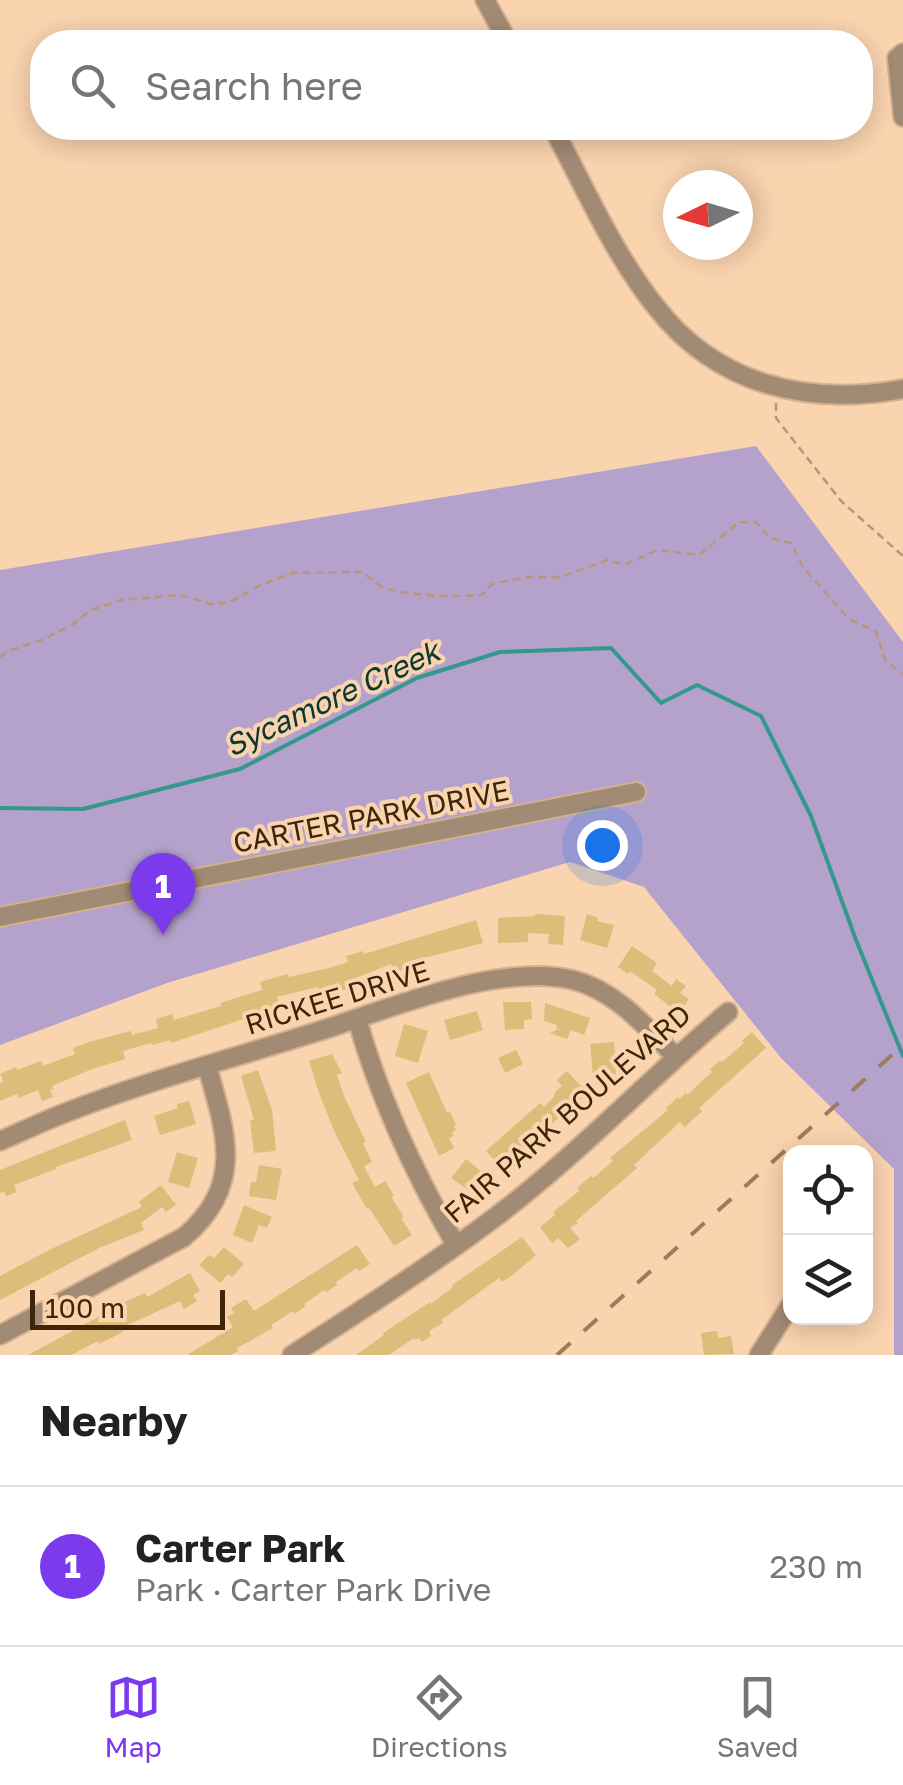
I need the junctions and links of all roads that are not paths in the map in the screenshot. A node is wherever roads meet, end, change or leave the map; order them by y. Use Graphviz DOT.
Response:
graph roads {
  1 [pos="486,0"];
  2 [pos="502,30"];
  3 [pos="903,53"];
  4 [pos="903,117"];
  5 [pos="559,140"];
  6 [pos="903,389"];
  7 [pos="636,792"];
  8 [pos="0,917"];
  9 [pos="728,1012"];
  10 [pos="358,1019"];
  11 [pos="676,1057"];
  12 [pos="207,1066"];
  13 [pos="0,1141"];
  14 [pos="456,1245"];
  15 [pos="783,1317"];
  16 [pos="0,1335"];
  17 [pos="292,1355"];
  18 [pos="759,1355"];
  1 -- 2 [label="street"];
  3 -- 4 [label="street"];
  5 -- 6 [label="street"];
  7 -- 8 [label="street, CARTER PARK DRIVE"];
  9 -- 11 [label="street, FAIR PARK BOULEVARD"];
  10 -- 11 [label="street, RICKEE DRIVE"];
  10 -- 12 [label="street, RICKEE DRIVE"];
  10 -- 14 [label="street"];
  11 -- 14 [label="street, FAIR PARK BOULEVARD"];
  12 -- 13 [label="street, RICKEE DRIVE"];
  12 -- 16 [label="street"];
  14 -- 17 [label="street, FAIR PARK BOULEVARD"];
  15 -- 18 [label="street"];
}
